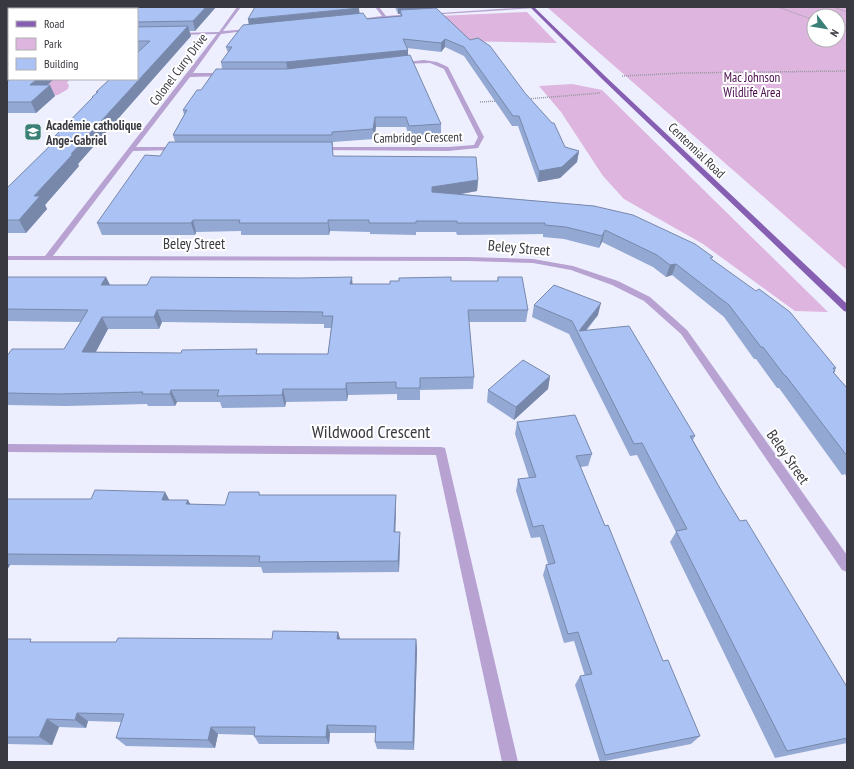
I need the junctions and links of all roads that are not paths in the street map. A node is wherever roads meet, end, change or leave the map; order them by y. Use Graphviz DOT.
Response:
graph roads {
  1 [pos="239,7"];
  2 [pos="377,7"];
  3 [pos="533,7"];
  4 [pos="424,14"];
  5 [pos="416,15"];
  6 [pos="385,17"];
  7 [pos="345,21"];
  8 [pos="259,30"];
  9 [pos="220,33"];
  10 [pos="172,34"];
  11 [pos="390,64"];
  12 [pos="189,75"];
  13 [pos="234,75"];
  14 [pos="132,149"];
  15 [pos="184,149"];
  16 [pos="315,149"];
  17 [pos="7,258"];
  18 [pos="47,258"];
  19 [pos="847,309"];
  20 [pos="7,448"];
  21 [pos="847,566"];
  22 [pos="510,762"];
  1 -- 9 [label="street, Colonel Curry Drive"];
  2 -- 6 [label="street"];
  3 -- 4 [label="street"];
  3 -- 19 [label="main road, Centennial Road"];
  5 -- 6 [label="street"];
  6 -- 7 [label="street"];
  8 -- 9 [label="street"];
  9 -- 10 [label="street"];
  9 -- 12 [label="street, Colonel Curry Drive"];
  11 -- 16 [label="street, Cambridge Crescent"];
  12 -- 13 [label="street"];
  12 -- 14 [label="street, Colonel Curry Drive"];
  14 -- 15 [label="street"];
  14 -- 18 [label="street, Colonel Curry Drive"];
  17 -- 18 [label="street, Beley Street"];
  18 -- 21 [label="street, Beley Street"];
  20 -- 22 [label="street, Wildwood Crescent"];
}
